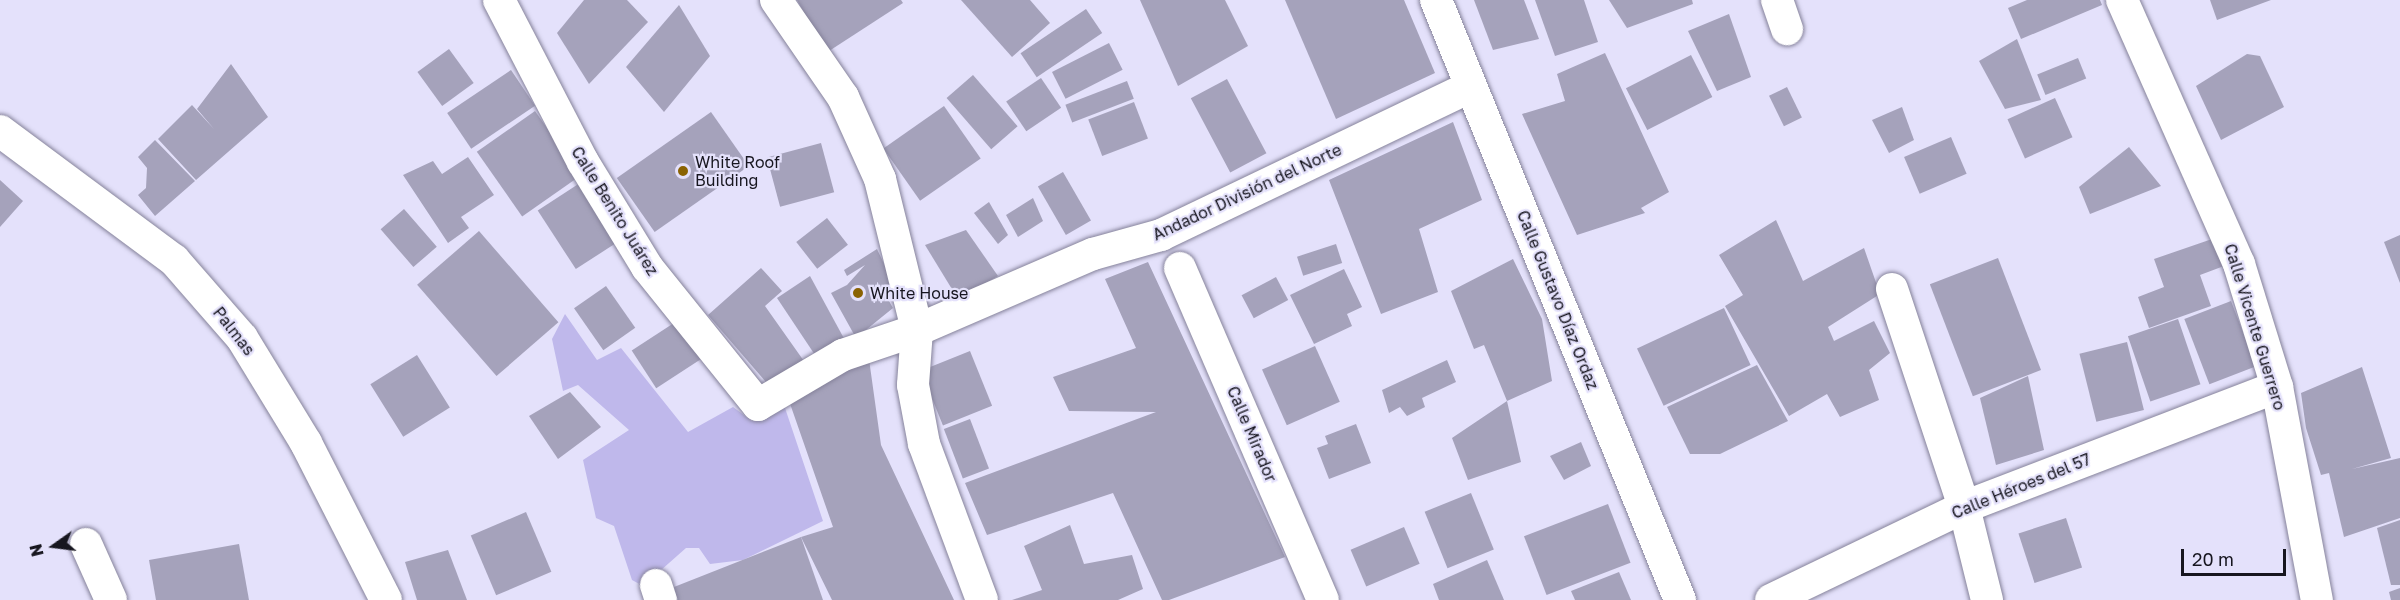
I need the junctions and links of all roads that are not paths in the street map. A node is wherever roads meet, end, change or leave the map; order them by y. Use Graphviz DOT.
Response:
graph roads {
  1 [pos="499,0"];
  2 [pos="776,0"];
  3 [pos="1436,0"];
  4 [pos="2122,0"];
  5 [pos="1470,87"];
  6 [pos="0,131"];
  7 [pos="1180,268"];
  8 [pos="1892,289"];
  9 [pos="917,330"];
  10 [pos="2277,387"];
  11 [pos="758,405"];
  12 [pos="1964,507"];
  13 [pos="86,544"];
  14 [pos="111,600"];
  15 [pos="386,600"];
  16 [pos="982,600"];
  17 [pos="1323,600"];
  18 [pos="1680,600"];
  19 [pos="1771,600"];
  20 [pos="1987,600"];
  21 [pos="2317,600"];
  1 -- 11 [label="street, Calle Benito Juárez"];
  2 -- 9 [label="street"];
  3 -- 5 [label="street, Calle Gustavo Díaz Ordaz"];
  4 -- 10 [label="street, Calle Vicente Guerrero"];
  5 -- 9 [label="street, Andador División del Norte"];
  5 -- 18 [label="street, Calle Gustavo Díaz Ordaz"];
  6 -- 15 [label="street, Palmas"];
  7 -- 17 [label="street, Calle Mirador"];
  8 -- 12 [label="street"];
  9 -- 11 [label="street, Andador División del Norte"];
  9 -- 16 [label="street"];
  10 -- 12 [label="street, Calle Héroes del 57"];
  10 -- 21 [label="street, Calle Vicente Guerrero"];
  12 -- 19 [label="street, Calle Héroes del 57"];
  12 -- 20 [label="street"];
  13 -- 14 [label="street"];
}
